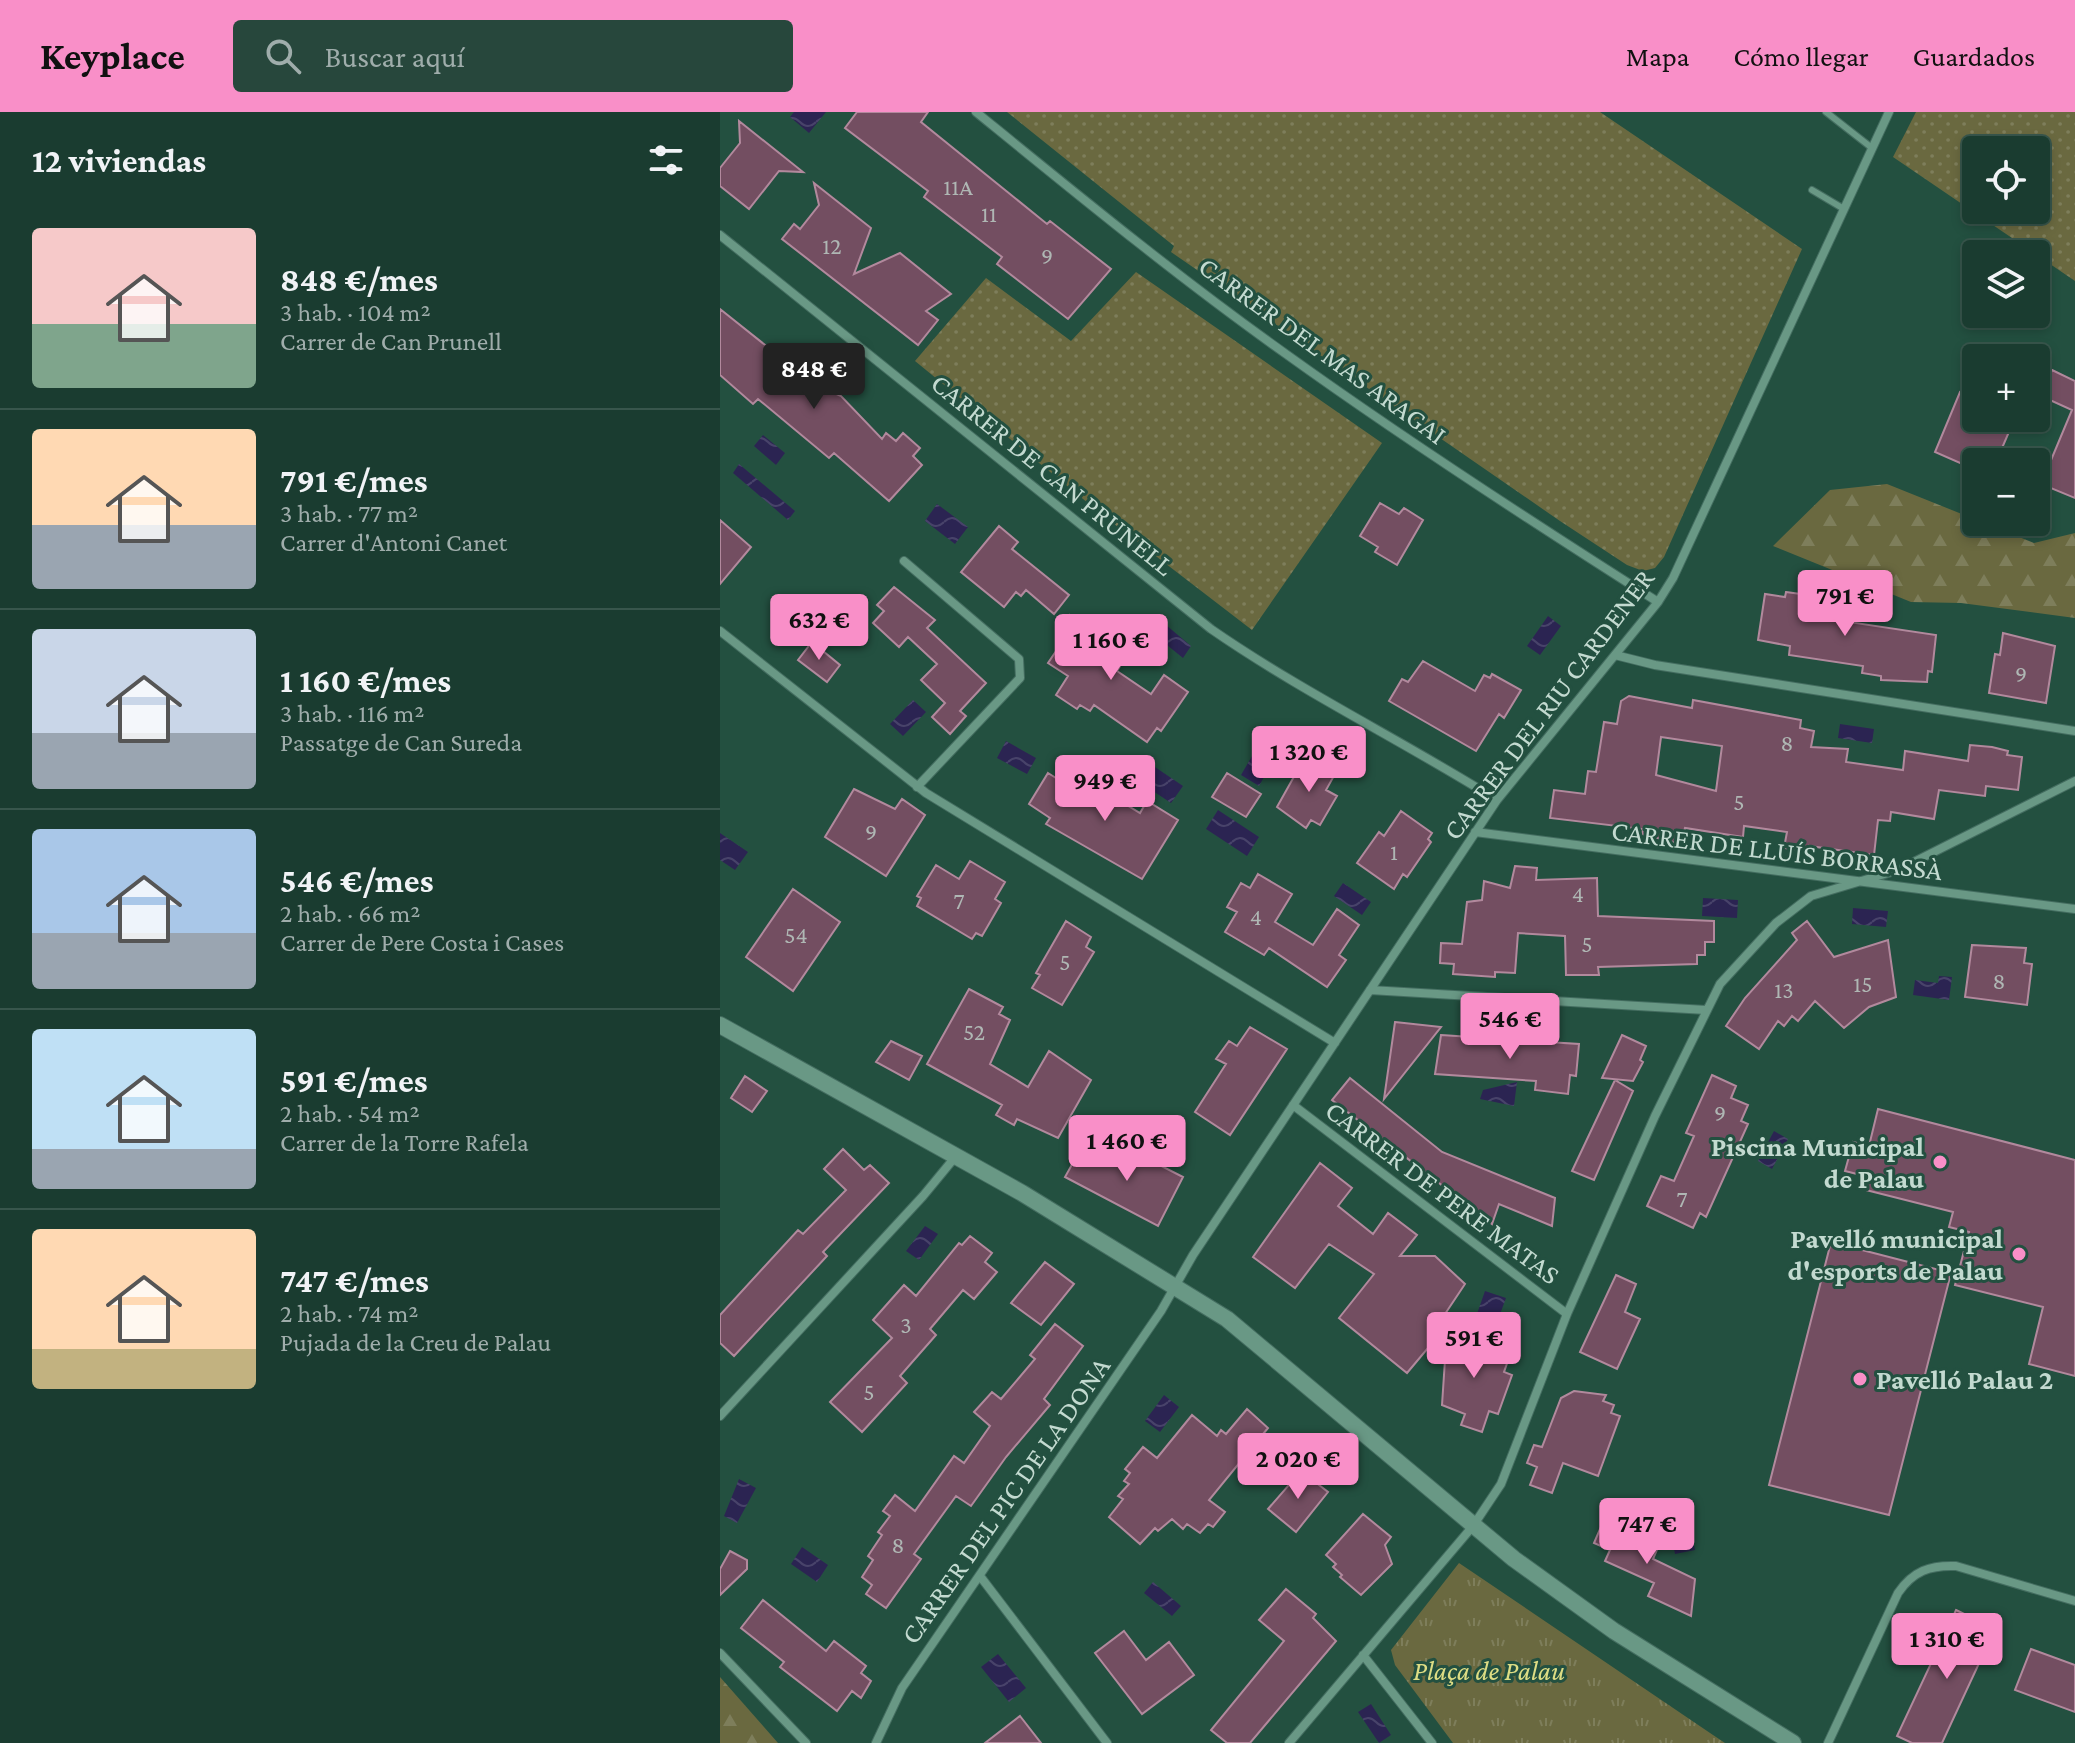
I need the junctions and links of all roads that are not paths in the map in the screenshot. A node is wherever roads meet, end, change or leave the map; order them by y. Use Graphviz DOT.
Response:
graph roads {
  1 [pos="976,112"];
  2 [pos="1826,112"];
  3 [pos="1889,112"];
  4 [pos="1872,148"];
  5 [pos="1812,190"];
  6 [pos="1844,209"];
  7 [pos="720,235"];
  8 [pos="904,561"];
  9 [pos="1658,602"];
  10 [pos="720,631"];
  11 [pos="1615,655"];
  12 [pos="2075,731"];
  13 [pos="2075,781"];
  14 [pos="917,787"];
  15 [pos="1497,800"];
  16 [pos="1475,832"];
  17 [pos="1853,882"];
  18 [pos="2075,909"];
  19 [pos="1370,990"];
  20 [pos="1706,1010"];
  21 [pos="720,1025"];
  22 [pos="1335,1043"];
  23 [pos="1293,1105"];
  24 [pos="956,1156"];
  25 [pos="1176,1286"];
  26 [pos="1567,1314"];
  27 [pos="720,1416"];
  28 [pos="1473,1526"];
  29 [pos="980,1576"];
  30 [pos="2075,1601"];
  31 [pos="720,1653"];
  32 [pos="1363,1655"];
  33 [pos="806,1743"];
  34 [pos="876,1743"];
  35 [pos="1107,1743"];
  36 [pos="1289,1743"];
  37 [pos="1432,1743"];
  38 [pos="1793,1743"];
  39 [pos="1828,1743"];
  1 -- 9 [label="street, CARRER DEL MAS ARAGAI"];
  2 -- 4 [label="lane"];
  3 -- 4 [label="street, CARRER DEL RIU CARDENER"];
  4 -- 6 [label="street, CARRER DEL RIU CARDENER"];
  5 -- 6 [label="lane"];
  6 -- 9 [label="street, CARRER DEL RIU CARDENER"];
  7 -- 15 [label="street, CARRER DE CAN PRUNELL"];
  8 -- 14 [label="street"];
  9 -- 11 [label="street, CARRER DEL RIU CARDENER"];
  10 -- 14 [label="street"];
  11 -- 12 [label="street"];
  11 -- 15 [label="street, CARRER DEL RIU CARDENER"];
  13 -- 17 [label="street"];
  14 -- 22 [label="street"];
  15 -- 16 [label="street, CARRER DEL RIU CARDENER"];
  16 -- 17 [label="street, CARRER DE LLUÍS BORRASSÀ"];
  16 -- 19 [label="street, CARRER DEL RIU CARDENER"];
  17 -- 18 [label="street, CARRER DE LLUÍS BORRASSÀ"];
  17 -- 20 [label="street"];
  19 -- 20 [label="street"];
  19 -- 22 [label="street, CARRER DEL RIU CARDENER"];
  20 -- 26 [label="street"];
  21 -- 24 [label="street"];
  22 -- 23 [label="street, CARRER DEL RIU CARDENER"];
  23 -- 25 [label="street, CARRER DEL RIU CARDENER"];
  23 -- 26 [label="street, CARRER DE PERE MATAS"];
  24 -- 25 [label="street"];
  24 -- 27 [label="street"];
  25 -- 28 [label="street"];
  25 -- 29 [label="street, CARRER DEL PIC DE LA DONA"];
  26 -- 28 [label="street"];
  28 -- 32 [label="street"];
  28 -- 38 [label="street"];
  29 -- 34 [label="street, CARRER DEL PIC DE LA DONA"];
  29 -- 35 [label="street"];
  30 -- 39 [label="street"];
  31 -- 33 [label="street"];
  32 -- 36 [label="street"];
  32 -- 37 [label="street"];
}
